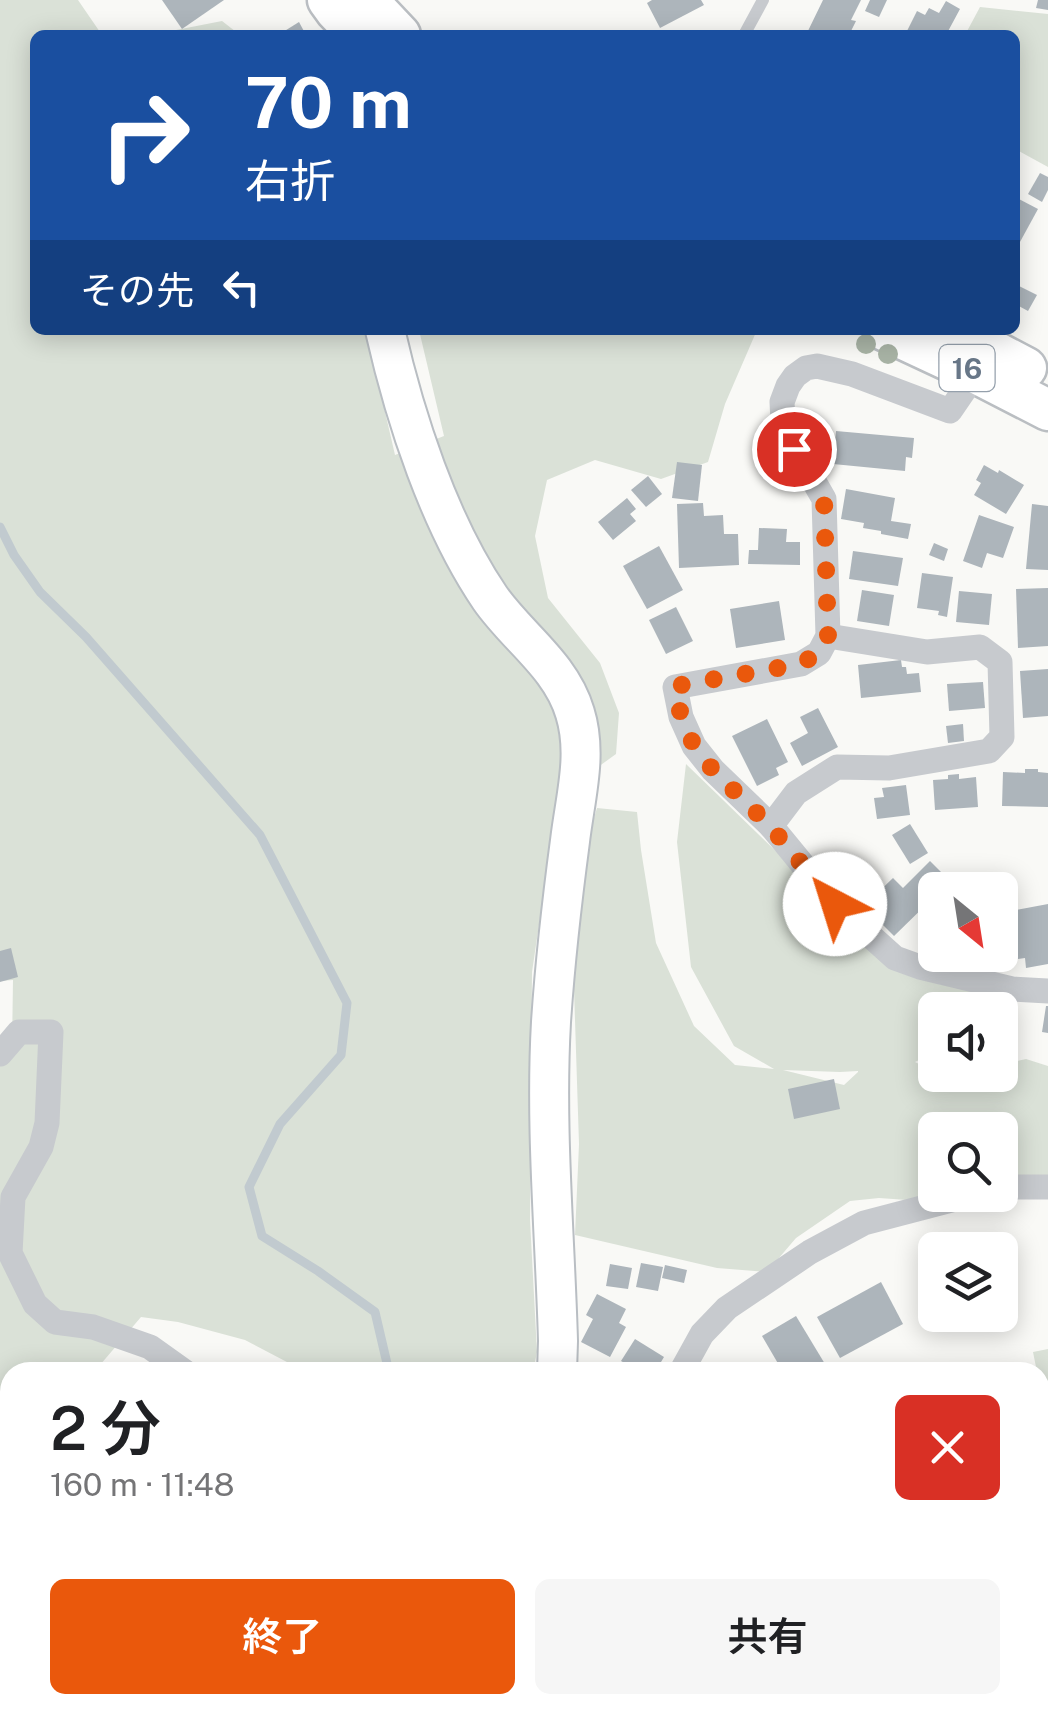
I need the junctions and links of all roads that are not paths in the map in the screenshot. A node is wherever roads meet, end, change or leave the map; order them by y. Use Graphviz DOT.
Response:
graph roads {
  1 [pos="328,0"];
  2 [pos="367,0"];
  3 [pos="764,0"];
  4 [pos="354,30"];
  5 [pos="395,30"];
  6 [pos="747,30"];
  7 [pos="386,335"];
  8 [pos="895,335"];
  9 [pos="963,335"];
  10 [pos="976,372"];
  11 [pos="1048,380"];
  12 [pos="1048,410"];
  13 [pos="828,636"];
  14 [pos="770,826"];
  15 [pos="1048,992"];
  16 [pos="0,1054"];
  17 [pos="1018,1187"];
  18 [pos="1048,1187"];
  19 [pos="918,1209"];
  20 [pos="171,1362"];
  21 [pos="556,1362"];
  22 [pos="687,1362"];
  1 -- 4 [label="main road"];
  2 -- 5 [label="main road"];
  3 -- 6 [label="lane"];
  7 -- 21 [label="street"];
  8 -- 10 [label="main road, 16"];
  9 -- 11 [label="main road, 16"];
  10 -- 12 [label="main road, 16"];
  10 -- 13 [label="street"];
  13 -- 14 [label="street"];
  13 -- 14 [label="street"];
  14 -- 15 [label="street"];
  16 -- 20 [label="street"];
  17 -- 18 [label="street"];
  19 -- 22 [label="street"];
}
